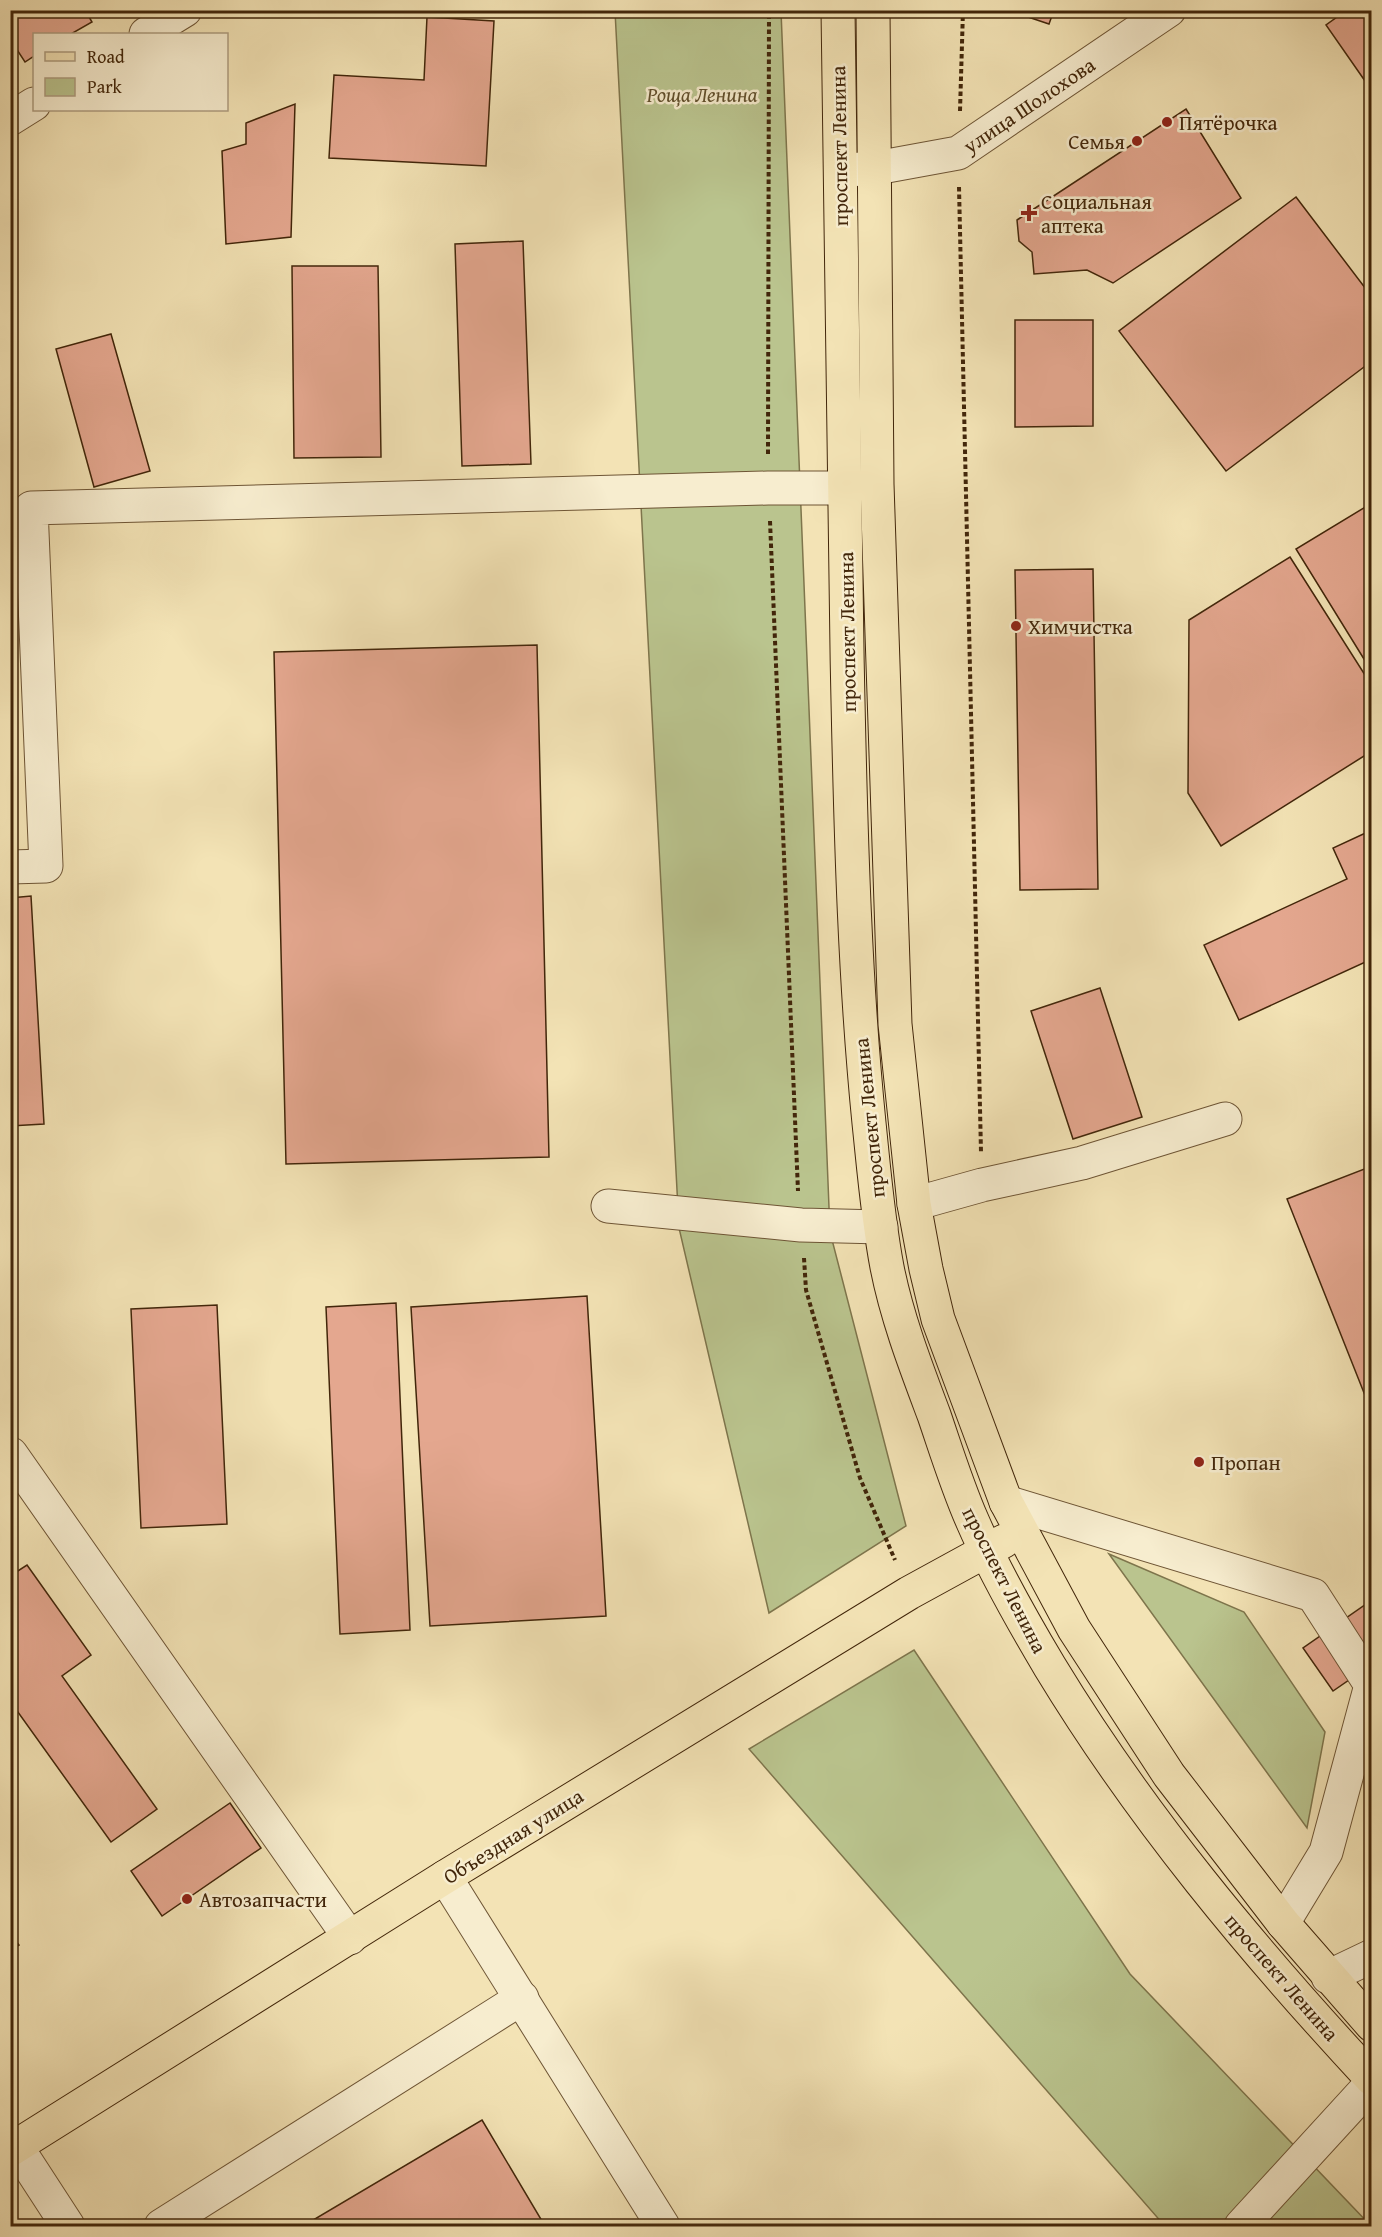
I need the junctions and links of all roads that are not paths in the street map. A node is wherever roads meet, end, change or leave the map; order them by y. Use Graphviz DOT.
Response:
graph roads {
  1 [pos="185,10"];
  2 [pos="837,10"];
  3 [pos="873,10"];
  4 [pos="1169,10"];
  5 [pos="148,33"];
  6 [pos="33,105"];
  7 [pos="10,119"];
  8 [pos="876,168"];
  9 [pos="840,170"];
  10 [pos="843,488"];
  11 [pos="10,867"];
  12 [pos="1225,1119"];
  13 [pos="914,1204"];
  14 [pos="608,1206"];
  15 [pos="881,1227"];
  16 [pos="11,1454"];
  17 [pos="1006,1502"];
  18 [pos="1022,1533"];
  19 [pos="985,1550"];
  20 [pos="445,1877"];
  21 [pos="1283,1923"];
  22 [pos="350,1938"];
  23 [pos="1253,1946"];
  24 [pos="1371,1956"];
  25 [pos="1328,1977"];
  26 [pos="522,1998"];
  27 [pos="1371,2025"];
  28 [pos="1371,2081"];
  29 [pos="13,2148"];
  30 [pos="68,2226"];
  31 [pos="161,2226"];
  32 [pos="663,2226"];
  33 [pos="1241,2226"];
  1 -- 5 [label="street"];
  2 -- 9 [label="main road, проспект Ленина"];
  3 -- 8 [label="main road, проспект Ленина"];
  4 -- 8 [label="street, улица Шолохова"];
  6 -- 7 [label="street"];
  8 -- 9 [label="street, улица Шолохова"];
  8 -- 13 [label="main road, проспект Ленина"];
  9 -- 10 [label="main road, проспект Ленина"];
  10 -- 11 [label="street"];
  10 -- 15 [label="main road, проспект Ленина"];
  12 -- 13 [label="street"];
  13 -- 17 [label="main road, проспект Ленина"];
  14 -- 15 [label="street"];
  15 -- 19 [label="main road, проспект Ленина"];
  16 -- 22 [label="street"];
  17 -- 18 [label="main road, проспект Ленина"];
  17 -- 21 [label="street"];
  18 -- 19 [label="main road, Объездная улица"];
  18 -- 21 [label="main road, проспект Ленина"];
  19 -- 20 [label="main road, Объездная улица"];
  19 -- 23 [label="main road, проспект Ленина"];
  20 -- 22 [label="main road, Объездная улица"];
  20 -- 26 [label="street"];
  21 -- 23 [label="main road"];
  21 -- 25 [label="main road, проспект Ленина"];
  22 -- 29 [label="main road, Объездная улица"];
  23 -- 28 [label="main road, проспект Ленина"];
  24 -- 25 [label="street"];
  25 -- 27 [label="main road, проспект Ленина"];
  26 -- 31 [label="street"];
  26 -- 32 [label="street"];
  28 -- 33 [label="street"];
  29 -- 30 [label="street"];
}
